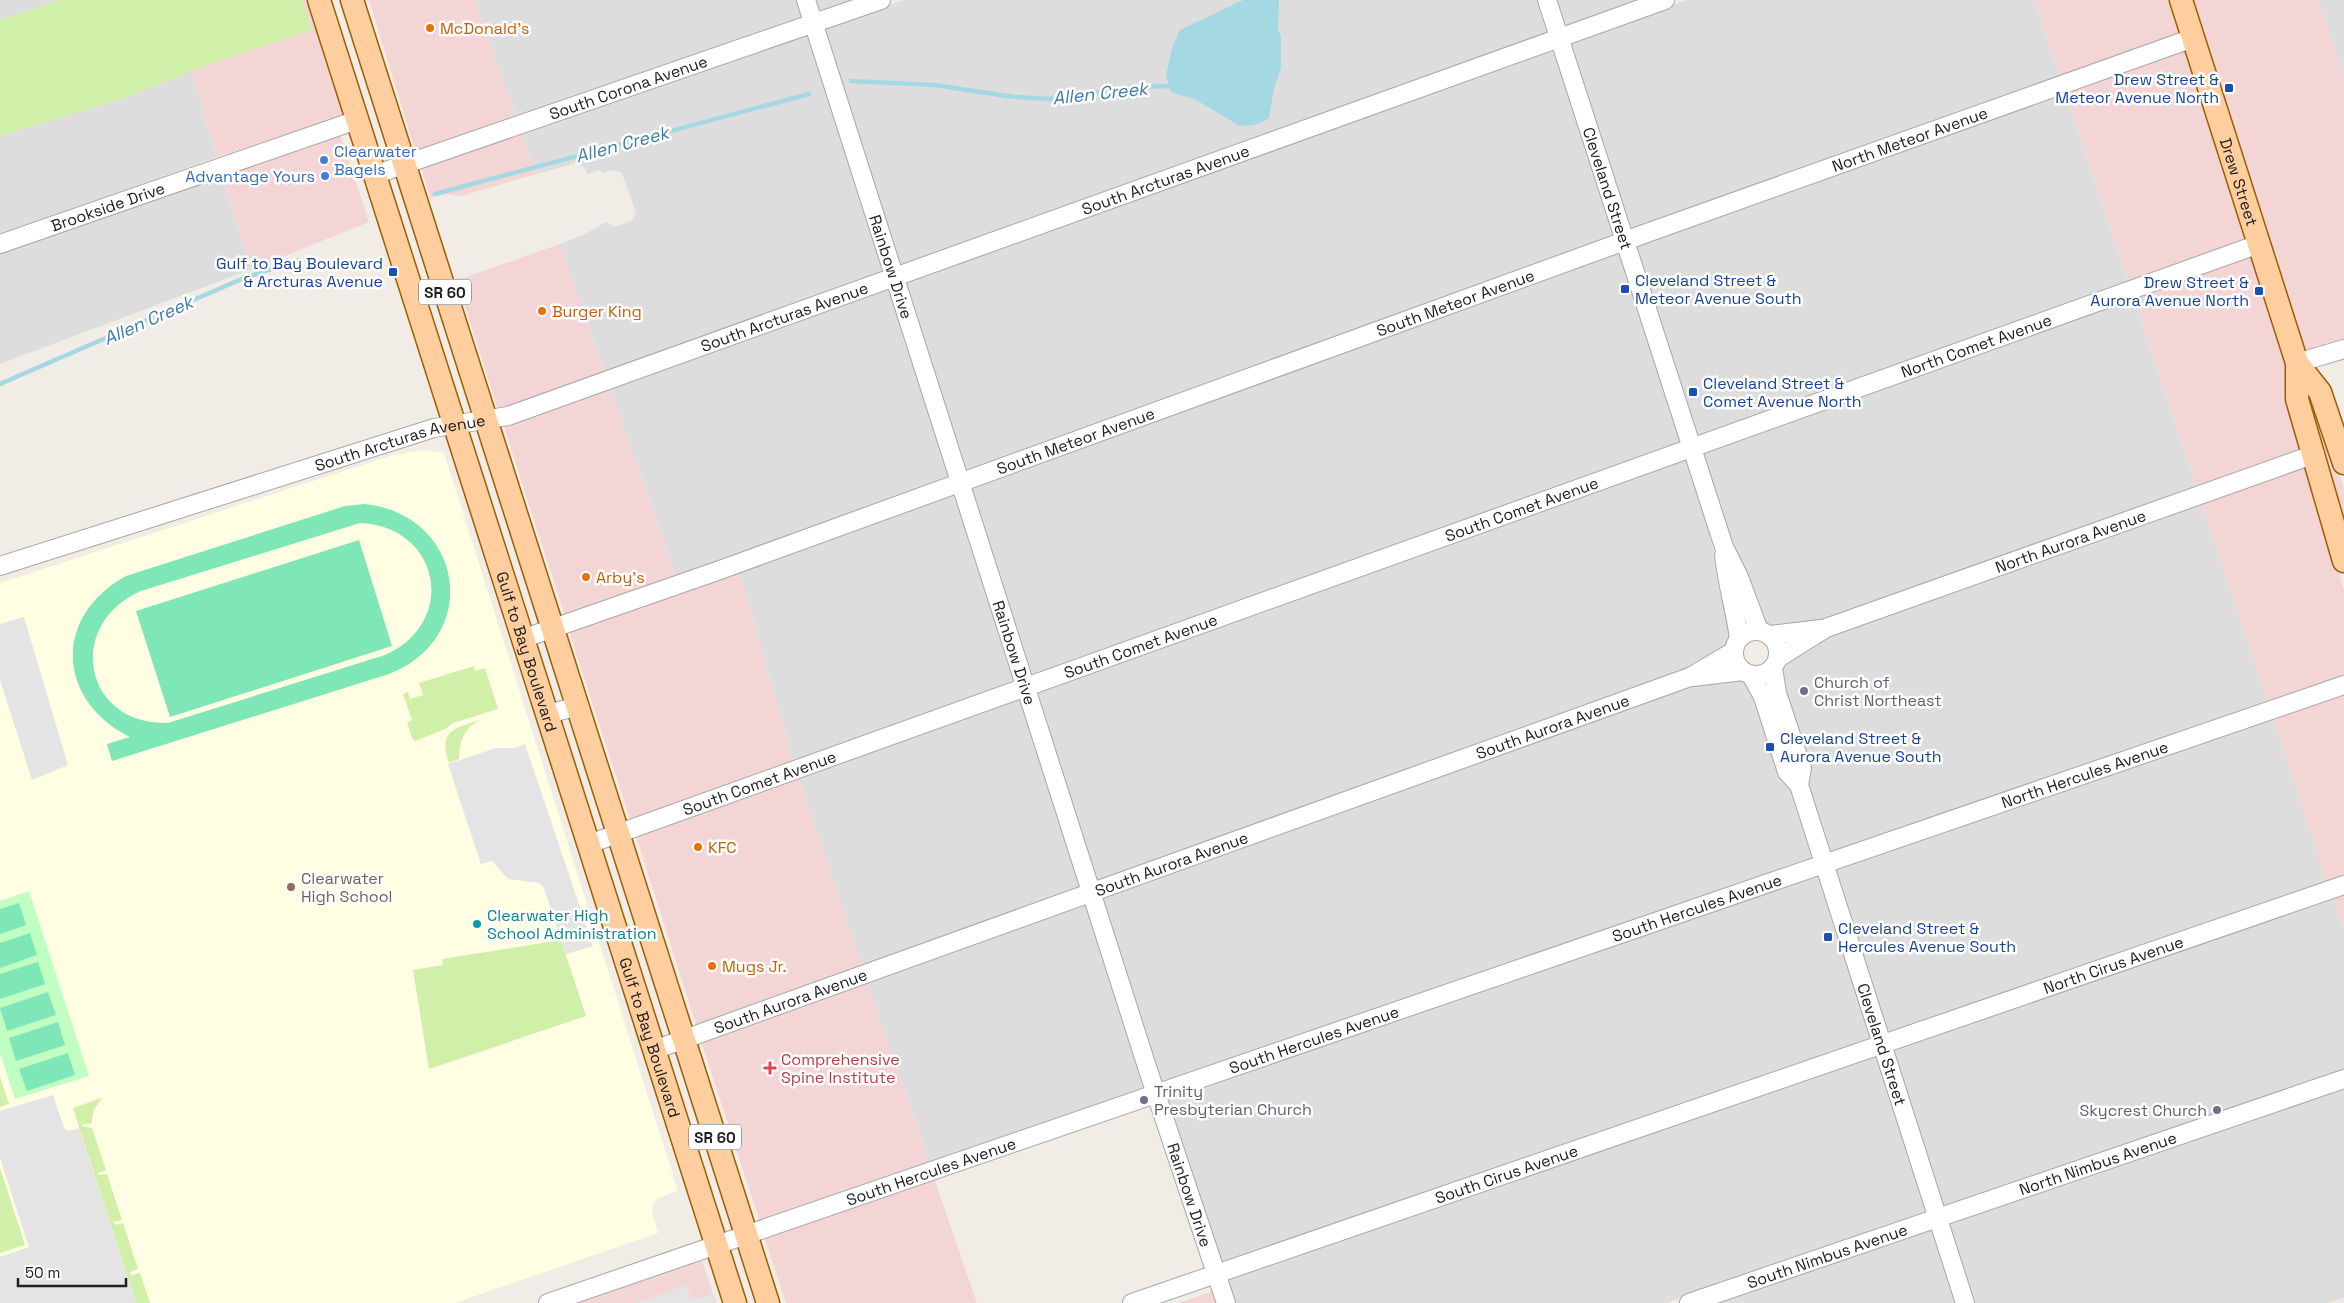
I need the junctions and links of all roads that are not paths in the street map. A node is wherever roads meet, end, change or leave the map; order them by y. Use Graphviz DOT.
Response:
graph roads {
  1 [pos="319,0"];
  2 [pos="352,0"];
  3 [pos="806,0"];
  4 [pos="882,0"];
  5 [pos="1547,0"];
  6 [pos="1666,0"];
  7 [pos="2181,0"];
  8 [pos="814,23"];
  9 [pos="1559,38"];
  10 [pos="2194,38"];
  11 [pos="357,120"];
  12 [pos="404,164"];
  13 [pos="374,175"];
  14 [pos="1626,240"];
  15 [pos="0,244"];
  16 [pos="2259,244"];
  17 [pos="895,278"];
  18 [pos="2344,349"];
  19 [pos="2297,363"];
  20 [pos="486,420"];
  21 [pos="455,425"];
  22 [pos="1692,447"];
  23 [pos="2314,454"];
  24 [pos="2344,463"];
  25 [pos="961,482"];
  26 [pos="1724,546"];
  27 [pos="2344,561"];
  28 [pos="0,566"];
  29 [pos="552,628"];
  30 [pos="1826,628"];
  31 [pos="1764,633"];
  32 [pos="522,638"];
  33 [pos="1737,645"];
  34 [pos="1776,663"];
  35 [pos="1747,673"];
  36 [pos="1690,677"];
  37 [pos="2344,685"];
  38 [pos="1027,688"];
  39 [pos="578,706"];
  40 [pos="548,714"];
  41 [pos="1799,785"];
  42 [pos="618,835"];
  43 [pos="589,844"];
  44 [pos="1824,864"];
  45 [pos="2344,885"];
  46 [pos="1092,894"];
  47 [pos="684,1039"];
  48 [pos="1881,1044"];
  49 [pos="654,1050"];
  50 [pos="2344,1079"];
  51 [pos="1156,1094"];
  52 [pos="1937,1217"];
  53 [pos="746,1234"];
  54 [pos="717,1245"];
  55 [pos="1217,1274"];
  56 [pos="548,1303"];
  57 [pos="735,1303"];
  58 [pos="768,1303"];
  59 [pos="1132,1303"];
  60 [pos="1226,1303"];
  61 [pos="1689,1303"];
  62 [pos="1965,1303"];
  1 -- 11 [label="main road, Gulf to Bay Boulevard / SR 60"];
  2 -- 12 [label="main road, Gulf to Bay Boulevard / SR 60"];
  3 -- 8 [label="street, Rainbow Drive"];
  4 -- 8 [label="street, South Corona Avenue"];
  5 -- 9 [label="street, Cleveland Street"];
  6 -- 9 [label="street, South Arcturas Avenue"];
  7 -- 10 [label="main road, Drew Street"];
  8 -- 12 [label="street, South Corona Avenue"];
  8 -- 17 [label="street, Rainbow Drive"];
  9 -- 14 [label="street, Cleveland Street"];
  9 -- 17 [label="street, South Arcturas Avenue"];
  10 -- 14 [label="street, North Meteor Avenue"];
  10 -- 16 [label="main road, Drew Street"];
  11 -- 13 [label="main road, Gulf to Bay Boulevard / SR 60"];
  11 -- 15 [label="street, Brookside Drive"];
  12 -- 13 [label="street, South Corona Avenue"];
  12 -- 20 [label="main road, Gulf to Bay Boulevard / SR 60"];
  13 -- 21 [label="main road, Gulf to Bay Boulevard / SR 60"];
  14 -- 22 [label="street, Cleveland Street"];
  14 -- 25 [label="street, South Meteor Avenue"];
  16 -- 19 [label="main road, Drew Street"];
  16 -- 22 [label="street, North Comet Avenue"];
  17 -- 20 [label="street, South Arcturas Avenue"];
  17 -- 25 [label="street, Rainbow Drive"];
  18 -- 19 [label="street"];
  19 -- 23 [label="main road, Drew Street"];
  19 -- 24 [label="main road, Drew Street"];
  20 -- 21 [label="street, South Arcturas Avenue"];
  20 -- 29 [label="main road, Gulf to Bay Boulevard / SR 60"];
  21 -- 28 [label="street, South Arcturas Avenue"];
  21 -- 32 [label="main road, Gulf to Bay Boulevard / SR 60"];
  22 -- 26 [label="street, Cleveland Street"];
  22 -- 38 [label="street, South Comet Avenue"];
  23 -- 27 [label="main road, Drew Street"];
  23 -- 30 [label="street, North Aurora Avenue"];
  25 -- 29 [label="street, South Meteor Avenue"];
  25 -- 38 [label="street, Rainbow Drive"];
  26 -- 31 [label="street, Cleveland Street"];
  26 -- 33 [label="street, Cleveland Street"];
  29 -- 32 [label="street, South Meteor Avenue"];
  29 -- 39 [label="main road, Gulf to Bay Boulevard / SR 60"];
  30 -- 31 [label="street, North Aurora Avenue"];
  30 -- 34 [label="street, North Aurora Avenue"];
  31 -- 33 [label="street"];
  31 -- 34 [label="street"];
  32 -- 40 [label="main road, Gulf to Bay Boulevard / SR 60"];
  33 -- 35 [label="street"];
  33 -- 36 [label="street, South Aurora Avenue"];
  34 -- 35 [label="street"];
  34 -- 41 [label="street, Cleveland Street"];
  35 -- 36 [label="street, South Aurora Avenue"];
  35 -- 41 [label="street, Cleveland Street"];
  36 -- 46 [label="street, South Aurora Avenue"];
  37 -- 44 [label="street, North Hercules Avenue"];
  38 -- 42 [label="street, South Comet Avenue"];
  38 -- 46 [label="street, Rainbow Drive"];
  39 -- 40 [label="street"];
  39 -- 42 [label="main road, Gulf to Bay Boulevard / SR 60"];
  40 -- 43 [label="main road, Gulf to Bay Boulevard / SR 60"];
  41 -- 44 [label="street, Cleveland Street"];
  42 -- 43 [label="street, South Comet Avenue"];
  42 -- 47 [label="main road, Gulf to Bay Boulevard / SR 60"];
  43 -- 49 [label="main road, Gulf to Bay Boulevard / SR 60"];
  44 -- 48 [label="street, Cleveland Street"];
  44 -- 51 [label="street, South Hercules Avenue"];
  45 -- 48 [label="street, North Cirus Avenue"];
  46 -- 47 [label="street, South Aurora Avenue"];
  46 -- 51 [label="street, Rainbow Drive"];
  47 -- 49 [label="street, South Aurora Avenue"];
  47 -- 53 [label="main road, Gulf to Bay Boulevard / SR 60"];
  48 -- 52 [label="street, Cleveland Street"];
  48 -- 55 [label="street, South Cirus Avenue"];
  49 -- 54 [label="main road, Gulf to Bay Boulevard / SR 60"];
  50 -- 52 [label="street, North Nimbus Avenue"];
  51 -- 53 [label="street, South Hercules Avenue"];
  51 -- 55 [label="street, Rainbow Drive"];
  52 -- 61 [label="street, South Nimbus Avenue"];
  52 -- 62 [label="street, Cleveland Street"];
  53 -- 54 [label="street, South Hercules Avenue"];
  53 -- 58 [label="main road, Gulf to Bay Boulevard / SR 60"];
  54 -- 56 [label="street, South Hercules Avenue"];
  54 -- 57 [label="main road, Gulf to Bay Boulevard / SR 60"];
  55 -- 59 [label="street, South Cirus Avenue"];
  55 -- 60 [label="street, Rainbow Drive"];
}
